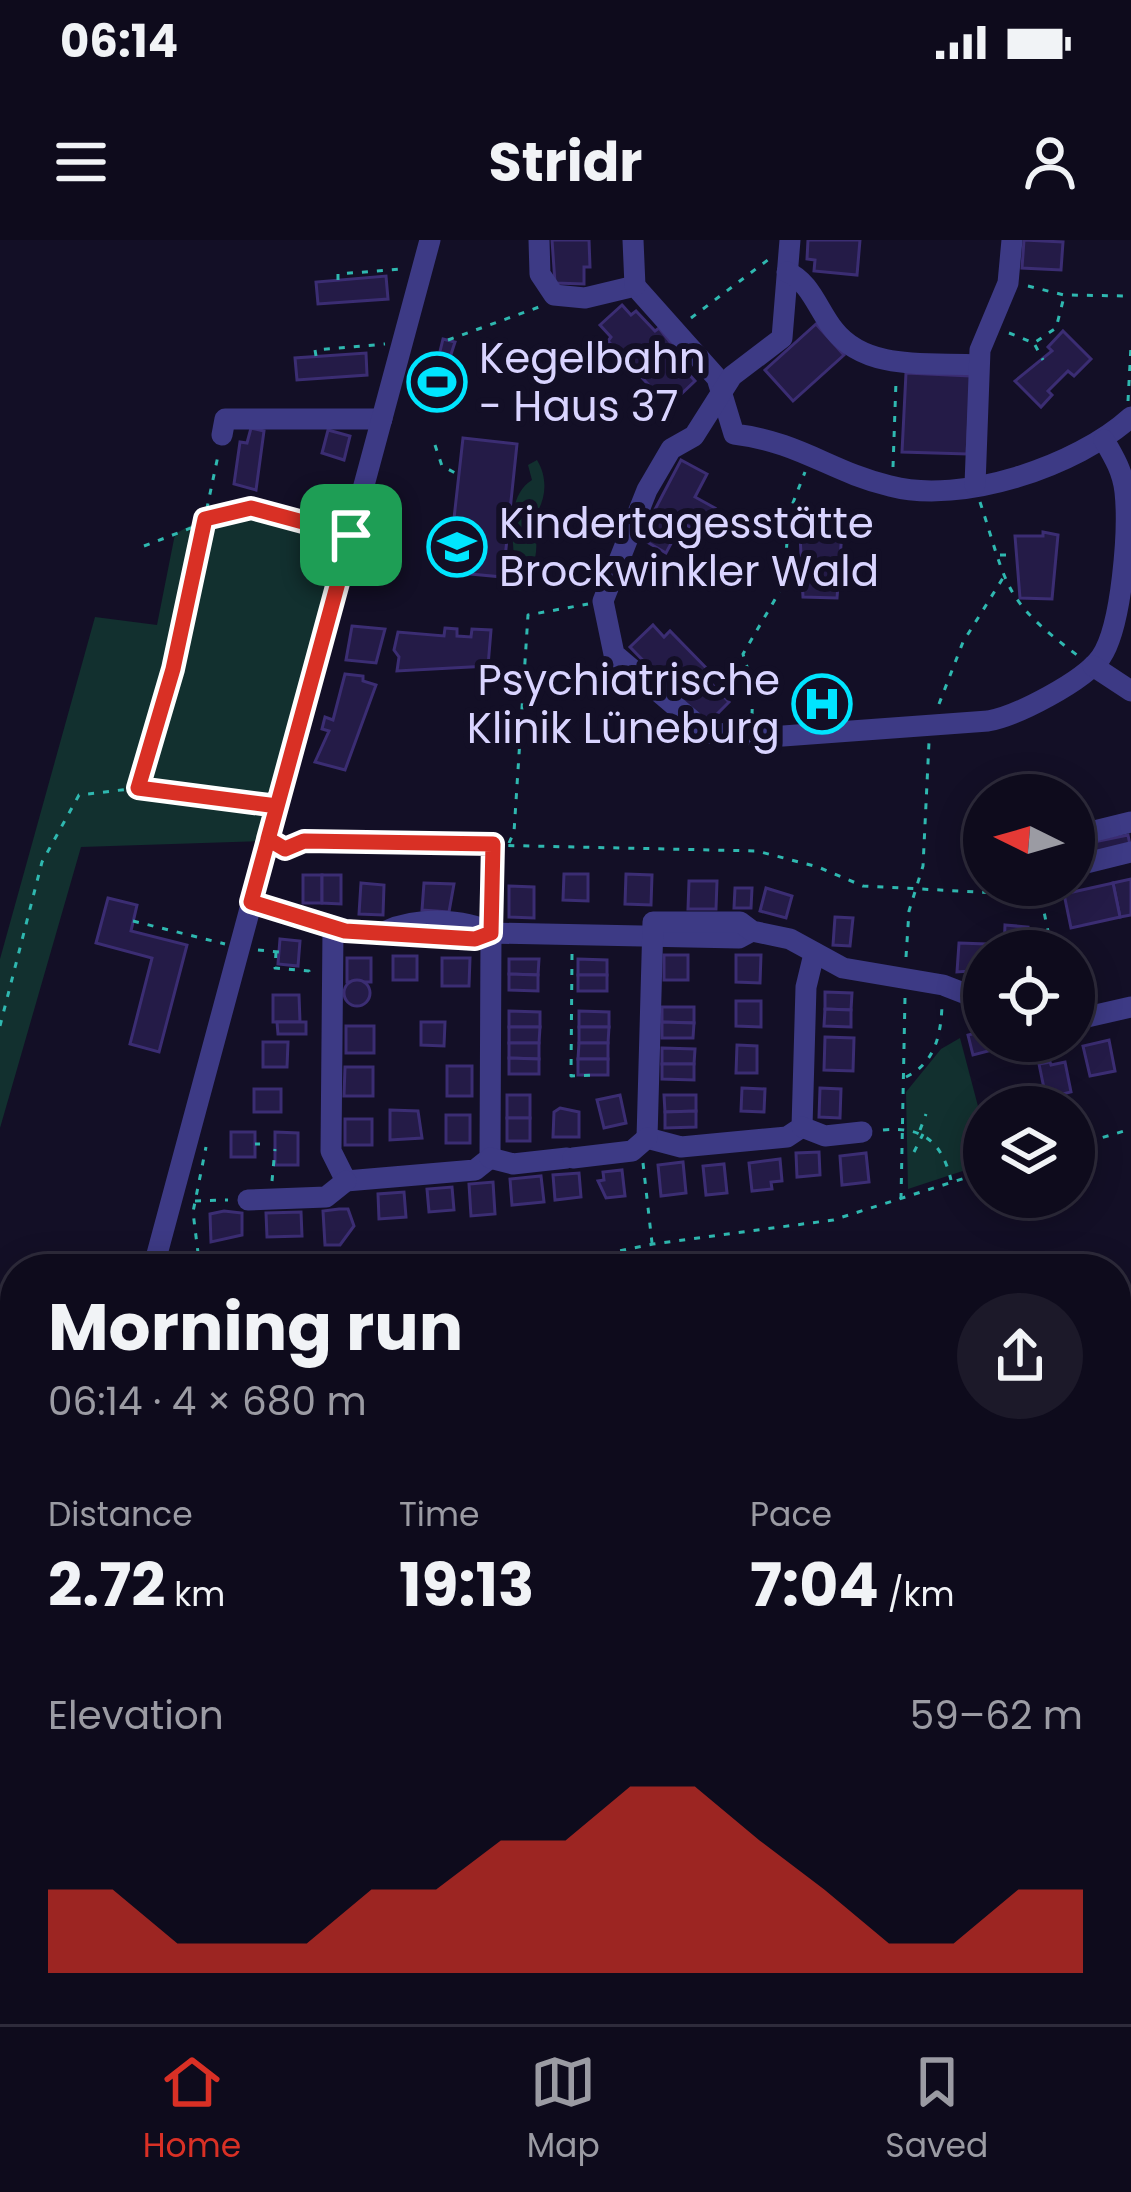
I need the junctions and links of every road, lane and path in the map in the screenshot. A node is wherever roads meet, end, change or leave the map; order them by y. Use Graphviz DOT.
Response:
graph roads {
  1 [pos="430,240"];
  2 [pos="539,240"];
  3 [pos="632,240"];
  4 [pos="1012,240"];
  5 [pos="788,256"];
  6 [pos="422,269"];
  7 [pos="338,280"];
  8 [pos="1008,283"];
  9 [pos="635,286"];
  10 [pos="554,295"];
  11 [pos="1064,295"];
  12 [pos="1131,296"];
  13 [pos="992,323"];
  14 [pos="673,331"];
  15 [pos="448,340"];
  16 [pos="1034,344"];
  17 [pos="1131,346"];
  18 [pos="401,347"];
  19 [pos="316,356"];
  20 [pos="1042,360"];
  21 [pos="897,362"];
  22 [pos="978,364"];
  23 [pos="724,390"];
  24 [pos="382,419"];
  25 [pos="1129,419"];
  26 [pos="734,434"];
  27 [pos="222,435"];
  28 [pos="694,436"];
  29 [pos="1104,440"];
  30 [pos="435,445"];
  31 [pos="813,454"];
  32 [pos="459,475"];
  33 [pos="975,485"];
  34 [pos="892,487"];
  35 [pos="205,519"];
  36 [pos="351,535"];
  37 [pos="144,546"];
  38 [pos="800,547"];
  39 [pos="788,548"];
  40 [pos="998,555"];
  41 [pos="1014,555"];
  42 [pos="1003,578"];
  43 [pos="603,601"];
  44 [pos="1093,666"];
  45 [pos="1131,691"];
  46 [pos="930,725"];
  47 [pos="752,735"];
  48 [pos="138,788"];
  49 [pos="277,806"];
  50 [pos="1131,822"];
  51 [pos="1095,831"];
  52 [pos="493,844"];
  53 [pos="508,845"];
  54 [pos="279,848"];
  55 [pos="1131,852"];
  56 [pos="1095,861"];
  57 [pos="261,905"];
  58 [pos="133,921"];
  59 [pos="333,928"];
  60 [pos="1048,930"];
  61 [pos="491,933"];
  62 [pos="572,934"];
  63 [pos="650,937"];
  64 [pos="239,947"];
  65 [pos="814,954"];
  66 [pos="309,979"];
  67 [pos="943,985"];
  68 [pos="963,993"];
  69 [pos="1131,1007"];
  70 [pos="1095,1015"];
  71 [pos="0,1026"];
  72 [pos="593,1075"];
  73 [pos="903,1078"];
  74 [pos="926,1114"];
  75 [pos="802,1127"];
  76 [pos="1131,1129"];
  77 [pos="862,1132"];
  78 [pos="921,1133"];
  79 [pos="1095,1140"];
  80 [pos="644,1142"];
  81 [pos="206,1146"];
  82 [pos="275,1149"];
  83 [pos="914,1152"];
  84 [pos="490,1158"];
  85 [pos="963,1178"];
  86 [pos="346,1181"];
  87 [pos="951,1182"];
  88 [pos="272,1199"];
  89 [pos="248,1200"];
  90 [pos="194,1201"];
  91 [pos="653,1244"];
  92 [pos="157,1254"];
  93 [pos="199,1254"];
  94 [pos="605,1254"];
  1 -- 6 [label="street"];
  2 -- 10 [label="street"];
  3 -- 9 [label="street"];
  4 -- 8 [label="street"];
  5 -- 14 [label="path"];
  5 -- 21 [label="street"];
  5 -- 23 [label="street"];
  6 -- 7 [label="path"];
  6 -- 18 [label="street"];
  8 -- 11 [label="path"];
  8 -- 13 [label="street"];
  9 -- 10 [label="street"];
  9 -- 14 [label="street"];
  10 -- 15 [label="path"];
  11 -- 12 [label="path"];
  11 -- 16 [label="path"];
  13 -- 16 [label="path"];
  13 -- 22 [label="street"];
  14 -- 23 [label="street"];
  16 -- 20 [label="path"];
  17 -- 25 [label="path"];
  18 -- 19 [label="path"];
  18 -- 24 [label="street"];
  21 -- 22 [label="street"];
  21 -- 34 [label="path"];
  22 -- 33 [label="street"];
  23 -- 26 [label="street"];
  23 -- 28 [label="street"];
  24 -- 27 [label="street"];
  24 -- 36 [label="street"];
  25 -- 29 [label="street"];
  26 -- 28 [label="street"];
  26 -- 31 [label="street"];
  27 -- 35 [label="path"];
  28 -- 43 [label="street"];
  29 -- 33 [label="street"];
  29 -- 44 [label="street"];
  30 -- 32 [label="path"];
  31 -- 34 [label="street"];
  31 -- 39 [label="path"];
  33 -- 34 [label="street"];
  33 -- 40 [label="path"];
  35 -- 36 [label="path"];
  35 -- 37 [label="path"];
  35 -- 48 [label="path"];
  36 -- 49 [label="street"];
  38 -- 39 [label="path"];
  39 -- 47 [label="path"];
  40 -- 41 [label="path"];
  40 -- 42 [label="path"];
  42 -- 44 [label="path"];
  42 -- 46 [label="path"];
  43 -- 47 [label="street"];
  43 -- 53 [label="path"];
  44 -- 45 [label="street"];
  44 -- 46 [label="street"];
  46 -- 47 [label="street"];
  48 -- 49 [label="path"];
  48 -- 71 [label="path"];
  49 -- 54 [label="street"];
  50 -- 51 [label="street"];
  52 -- 53 [label="path"];
  52 -- 54 [label="path"];
  52 -- 61 [label="path"];
  53 -- 60 [label="path"];
  54 -- 57 [label="street"];
  55 -- 56 [label="street"];
  57 -- 59 [label="street"];
  57 -- 64 [label="street"];
  57 -- 66 [label="path"];
  58 -- 64 [label="path"];
  59 -- 61 [label="street"];
  59 -- 86 [label="street"];
  61 -- 62 [label="street"];
  61 -- 84 [label="street"];
  62 -- 63 [label="street"];
  62 -- 72 [label="path"];
  63 -- 65 [label="street"];
  63 -- 80 [label="street"];
  64 -- 92 [label="street"];
  65 -- 67 [label="street"];
  65 -- 75 [label="street"];
  67 -- 68 [label="street"];
  67 -- 73 [label="path"];
  69 -- 70 [label="street"];
  74 -- 78 [label="path"];
  75 -- 77 [label="street"];
  75 -- 80 [label="street"];
  76 -- 79 [label="path"];
  77 -- 78 [label="path"];
  78 -- 83 [label="path"];
  78 -- 87 [label="path"];
  80 -- 84 [label="street"];
  80 -- 91 [label="path"];
  81 -- 90 [label="path"];
  82 -- 88 [label="path"];
  84 -- 86 [label="street"];
  85 -- 87 [label="path"];
  86 -- 88 [label="street"];
  87 -- 91 [label="path"];
  88 -- 89 [label="street"];
  89 -- 90 [label="path"];
  90 -- 93 [label="path"];
  91 -- 94 [label="path"];
}
